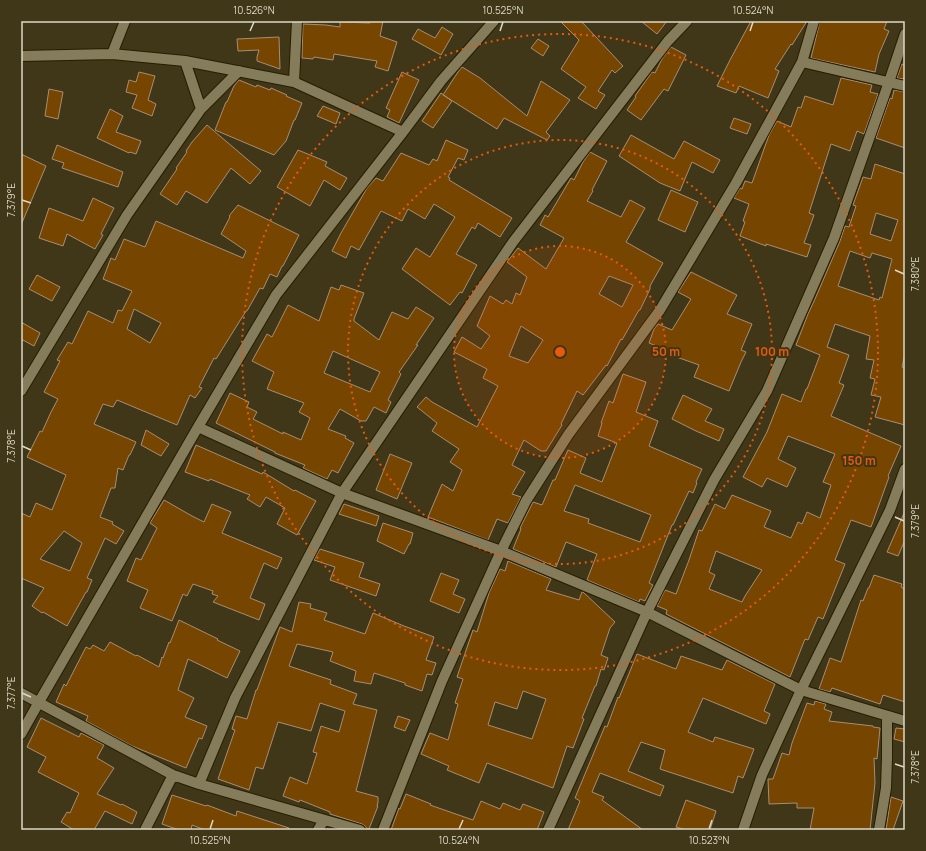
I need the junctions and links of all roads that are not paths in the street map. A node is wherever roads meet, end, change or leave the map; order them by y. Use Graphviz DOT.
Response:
graph roads {
  1 [pos="125,21"];
  2 [pos="297,21"];
  3 [pos="494,21"];
  4 [pos="687,21"];
  5 [pos="814,21"];
  6 [pos="905,34"];
  7 [pos="112,54"];
  8 [pos="21,56"];
  9 [pos="185,61"];
  10 [pos="802,62"];
  11 [pos="239,71"];
  12 [pos="294,82"];
  13 [pos="889,82"];
  14 [pos="905,86"];
  15 [pos="201,109"];
  16 [pos="403,132"];
  17 [pos="21,391"];
  18 [pos="198,427"];
  19 [pos="905,469"];
  20 [pos="342,493"];
  21 [pos="501,551"];
  22 [pos="647,612"];
  23 [pos="801,690"];
  24 [pos="21,692"];
  25 [pos="39,702"];
  26 [pos="887,716"];
  27 [pos="905,721"];
  28 [pos="21,734"];
  29 [pos="173,775"];
  30 [pos="198,784"];
  31 [pos="324,820"];
  32 [pos="145,830"];
  33 [pos="318,830"];
  34 [pos="360,830"];
  35 [pos="383,830"];
  36 [pos="548,830"];
  37 [pos="743,830"];
  38 [pos="879,830"];
  1 -- 7 [label="street"];
  2 -- 12 [label="street"];
  3 -- 16 [label="street"];
  4 -- 20 [label="street"];
  5 -- 10 [label="street"];
  6 -- 13 [label="street"];
  7 -- 8 [label="street"];
  7 -- 9 [label="street"];
  9 -- 11 [label="street"];
  9 -- 15 [label="street"];
  10 -- 13 [label="street"];
  10 -- 21 [label="street"];
  11 -- 12 [label="street"];
  11 -- 15 [label="street"];
  12 -- 16 [label="street"];
  13 -- 14 [label="street"];
  13 -- 22 [label="street"];
  15 -- 17 [label="street"];
  16 -- 18 [label="street"];
  18 -- 20 [label="street"];
  18 -- 25 [label="street"];
  19 -- 23 [label="street"];
  20 -- 21 [label="street"];
  20 -- 30 [label="street"];
  21 -- 22 [label="street"];
  21 -- 35 [label="street"];
  22 -- 23 [label="street"];
  22 -- 36 [label="street"];
  23 -- 26 [label="street"];
  23 -- 37 [label="street"];
  24 -- 25 [label="street"];
  25 -- 28 [label="street"];
  25 -- 29 [label="street"];
  26 -- 27 [label="street"];
  26 -- 38 [label="street"];
  29 -- 30 [label="street"];
  29 -- 32 [label="street"];
  30 -- 31 [label="street"];
  31 -- 33 [label="street"];
  31 -- 34 [label="street"];
}
